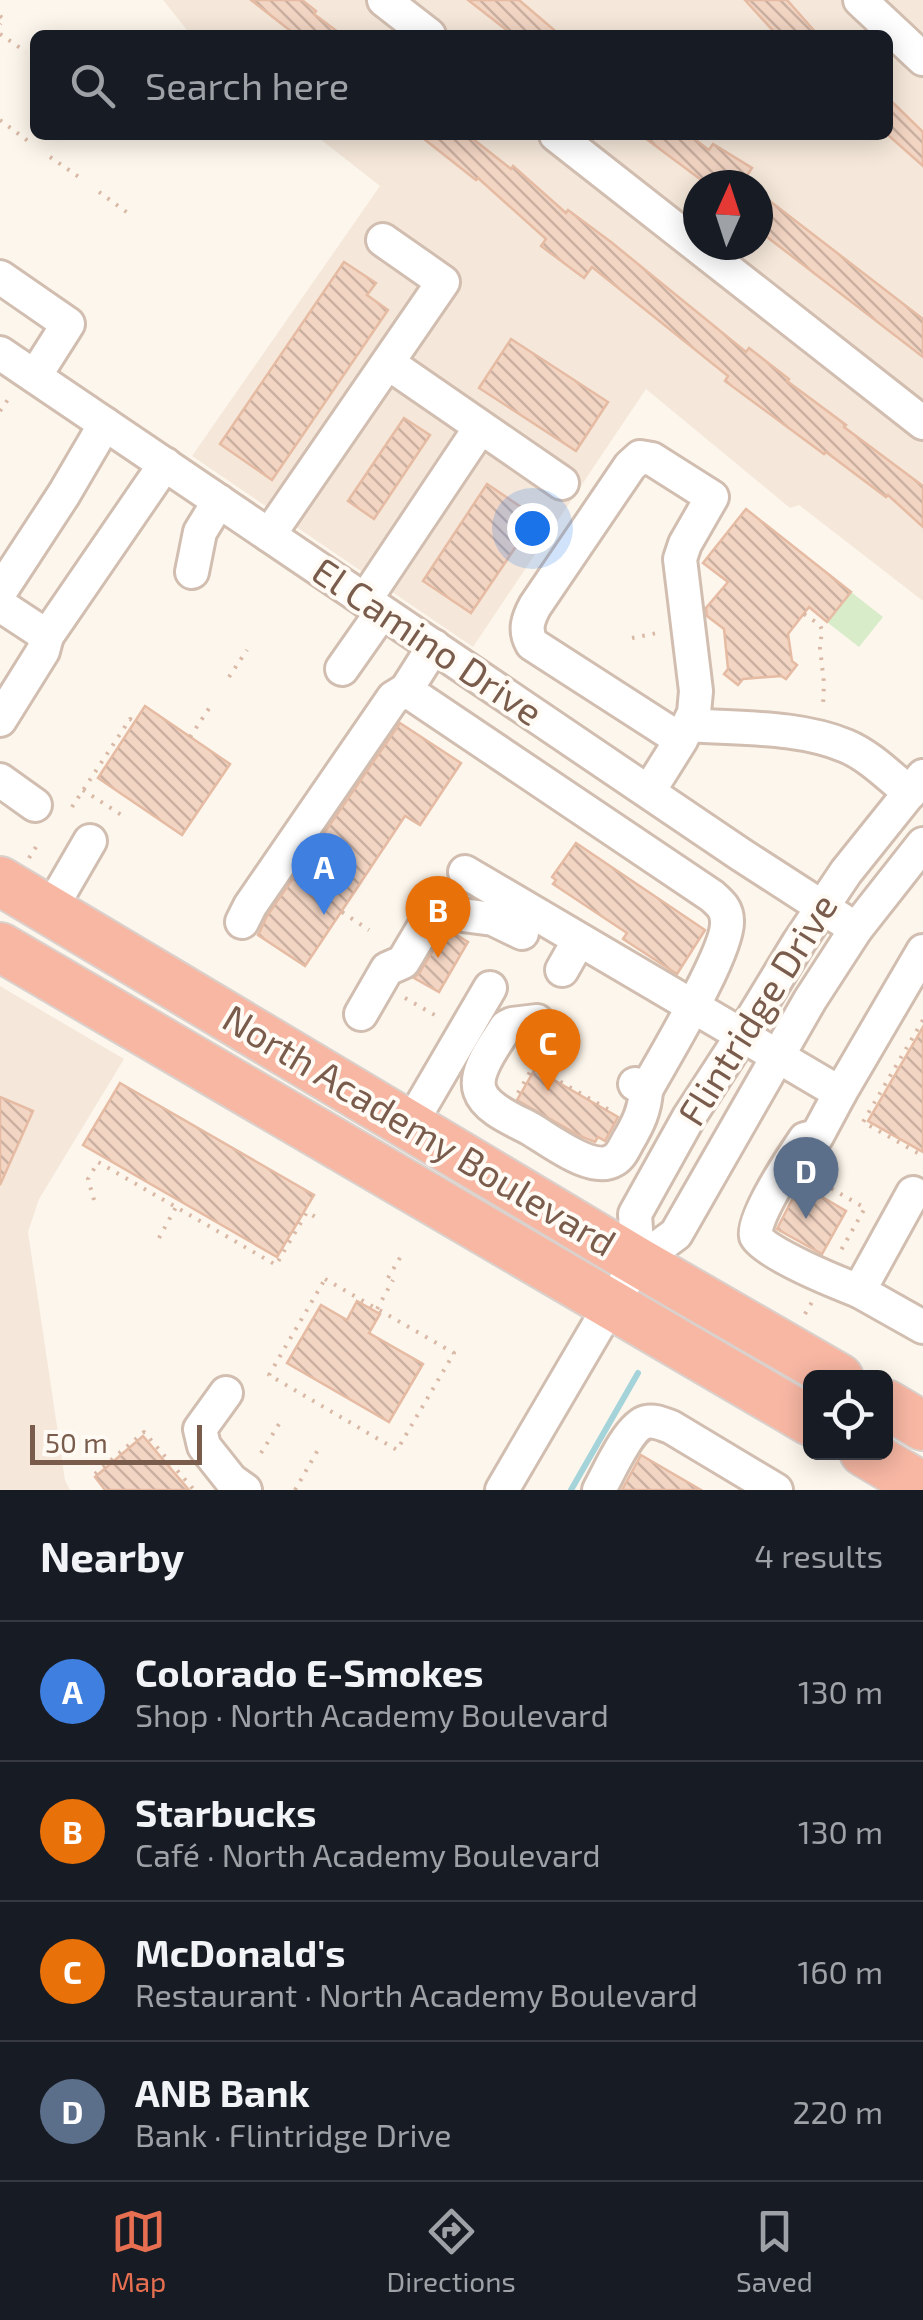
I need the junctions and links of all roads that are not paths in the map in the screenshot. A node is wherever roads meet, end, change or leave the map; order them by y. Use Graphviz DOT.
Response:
graph roads {
  1 [pos="384,0"];
  2 [pos="860,0"];
  3 [pos="423,30"];
  4 [pos="892,30"];
  5 [pos="893,31"];
  6 [pos="923,60"];
  7 [pos="562,140"];
  8 [pos="383,240"];
  9 [pos="0,276"];
  10 [pos="0,352"];
  11 [pos="388,363"];
  12 [pos="24,383"];
  13 [pos="923,423"];
  14 [pos="105,424"];
  15 [pos="480,428"];
  16 [pos="165,464"];
  17 [pos="562,484"];
  18 [pos="219,501"];
  19 [pos="270,535"];
  20 [pos="192,572"];
  21 [pos="0,592"];
  22 [pos="0,605"];
  23 [pos="374,606"];
  24 [pos="48,636"];
  25 [pos="434,646"];
  26 [pos="342,669"];
  27 [pos="406,690"];
  28 [pos="534,714"];
  29 [pos="0,720"];
  30 [pos="685,732"];
  31 [pos="506,757"];
  32 [pos="0,780"];
  33 [pos="918,785"];
  34 [pos="648,791"];
  35 [pos="35,805"];
  36 [pos="90,841"];
  37 [pos="923,844"];
  38 [pos="740,854"];
  39 [pos="14,872"];
  40 [pos="465,872"];
  41 [pos="712,896"];
  42 [pos="822,907"];
  43 [pos="50,910"];
  44 [pos="242,922"];
  45 [pos="856,929"];
  46 [pos="521,936"];
  47 [pos="579,940"];
  48 [pos="0,947"];
  49 [pos="923,951"];
  50 [pos="562,970"];
  51 [pos="490,988"];
  52 [pos="692,1006"];
  53 [pos="361,1014"];
  54 [pos="536,1030"];
  55 [pos="743,1034"];
  56 [pos="779,1057"];
  57 [pos="840,1093"];
  58 [pos="410,1124"];
  59 [pos="913,1193"];
  60 [pos="638,1262"];
  61 [pos="859,1291"];
  62 [pos="610,1304"];
  63 [pos="923,1327"];
  64 [pos="825,1370"];
  65 [pos="226,1393"];
  66 [pos="893,1408"];
  67 [pos="803,1417"];
  68 [pos="923,1426"];
  69 [pos="513,1486"];
  70 [pos="245,1490"];
  71 [pos="599,1490"];
  72 [pos="776,1490"];
  1 -- 3 [label="street"];
  2 -- 4 [label="street"];
  5 -- 6 [label="street"];
  7 -- 13 [label="street"];
  8 -- 11 [label="street"];
  9 -- 12 [label="street"];
  10 -- 12 [label="street, El Camino Drive"];
  11 -- 15 [label="street"];
  11 -- 19 [label="street"];
  12 -- 14 [label="street, El Camino Drive"];
  14 -- 16 [label="street, El Camino Drive"];
  14 -- 21 [label="street"];
  15 -- 17 [label="street"];
  15 -- 23 [label="street"];
  16 -- 18 [label="street, El Camino Drive"];
  16 -- 24 [label="street"];
  18 -- 19 [label="street, El Camino Drive"];
  18 -- 20 [label="street"];
  19 -- 23 [label="street, El Camino Drive"];
  22 -- 24 [label="street"];
  23 -- 25 [label="street, El Camino Drive"];
  23 -- 26 [label="street"];
  24 -- 29 [label="street"];
  25 -- 27 [label="street"];
  25 -- 28 [label="street, El Camino Drive"];
  27 -- 31 [label="street"];
  27 -- 44 [label="street"];
  28 -- 31 [label="street"];
  28 -- 34 [label="street, El Camino Drive"];
  30 -- 30 [label="street"];
  30 -- 33 [label="street"];
  30 -- 34 [label="street"];
  31 -- 41 [label="street"];
  32 -- 35 [label="street"];
  33 -- 42 [label="street, Flintridge Drive"];
  34 -- 38 [label="street, El Camino Drive"];
  36 -- 43 [label="street"];
  37 -- 45 [label="street, Flintridge Drive"];
  38 -- 41 [label="street"];
  38 -- 42 [label="street, El Camino Drive"];
  39 -- 43 [label="highway, North Academy Boulevard"];
  40 -- 46 [label="street"];
  41 -- 52 [label="street"];
  42 -- 45 [label="street, El Camino Drive"];
  42 -- 55 [label="street, Flintridge Drive"];
  43 -- 58 [label="highway, North Academy Boulevard"];
  45 -- 56 [label="street, Flintridge Drive"];
  46 -- 47 [label="street"];
  46 -- 53 [label="street"];
  47 -- 50 [label="street"];
  47 -- 52 [label="street"];
  48 -- 62 [label="highway, North Academy Boulevard"];
  49 -- 57 [label="street"];
  51 -- 58 [label="street"];
  52 -- 54 [label="street"];
  52 -- 55 [label="street"];
  55 -- 56 [label="street"];
  55 -- 60 [label="street, Flintridge Drive"];
  56 -- 57 [label="street"];
  56 -- 60 [label="street, Flintridge Drive"];
  57 -- 61 [label="street"];
  58 -- 60 [label="highway, North Academy Boulevard"];
  59 -- 61 [label="street"];
  60 -- 62 [label="street, Flintridge Drive"];
  60 -- 64 [label="highway, North Academy Boulevard"];
  61 -- 63 [label="street"];
  62 -- 67 [label="highway, North Academy Boulevard"];
  62 -- 69 [label="street, Flintridge Drive"];
  65 -- 70 [label="street"];
  66 -- 68 [label="highway"];
  71 -- 72 [label="street"];
}
